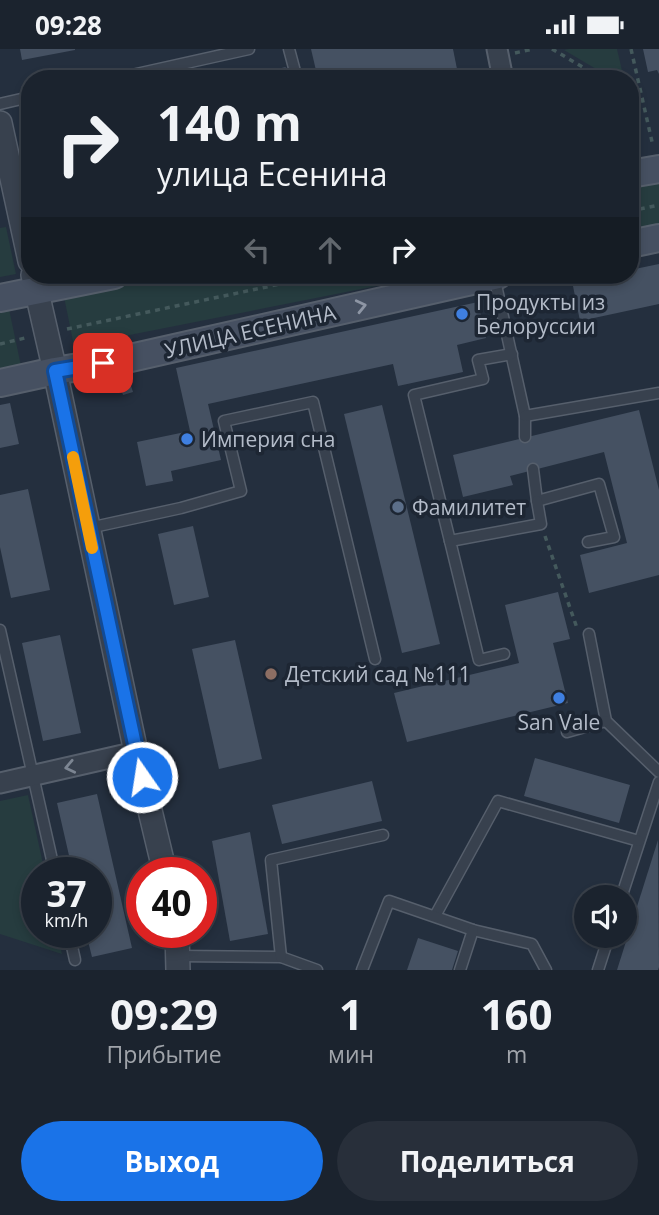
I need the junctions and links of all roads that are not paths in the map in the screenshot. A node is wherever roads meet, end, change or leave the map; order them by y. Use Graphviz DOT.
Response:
graph roads {
  1 [pos="249,49"];
  2 [pos="289,49"];
  3 [pos="497,49"];
  4 [pos="154,70"];
  5 [pos="295,70"];
  6 [pos="501,70"];
  7 [pos="21,99"];
  8 [pos="0,104"];
  9 [pos="0,123"];
  10 [pos="658,169"];
  11 [pos="639,172"];
  12 [pos="21,230"];
  13 [pos="659,238"];
  14 [pos="639,242"];
  15 [pos="30,284"];
  16 [pos="35,284"];
  17 [pos="456,284"];
  18 [pos="498,284"];
  19 [pos="0,297"];
  20 [pos="512,354"];
  21 [pos="55,371"];
  22 [pos="0,383"];
  23 [pos="659,393"];
  24 [pos="526,416"];
  25 [pos="525,437"];
  26 [pos="533,469"];
  27 [pos="537,501"];
  28 [pos="88,529"];
  29 [pos="450,541"];
  30 [pos="588,543"];
  31 [pos="0,630"];
  32 [pos="589,634"];
  33 [pos="504,654"];
  34 [pos="375,659"];
  35 [pos="606,721"];
  36 [pos="567,732"];
  37 [pos="136,753"];
  38 [pos="659,772"];
  39 [pos="32,775"];
  40 [pos="659,782"];
  41 [pos="0,783"];
  42 [pos="383,835"];
  43 [pos="639,841"];
  44 [pos="51,857"];
  45 [pos="160,857"];
  46 [pos="625,885"];
  47 [pos="435,916"];
  48 [pos="473,930"];
  49 [pos="72,948"];
  50 [pos="604,948"];
  51 [pos="281,957"];
  52 [pos="75,960"];
  53 [pos="178,963"];
  54 [pos="317,970"];
  55 [pos="362,970"];
  56 [pos="460,970"];
  57 [pos="546,970"];
  58 [pos="598,970"];
  1 -- 4 [label="lane"];
  2 -- 5 [label="lane"];
  3 -- 6 [label="street"];
  7 -- 8 [label="lane"];
  9 -- 12 [label="street"];
  10 -- 11 [label="main road"];
  13 -- 14 [label="main road"];
  15 -- 19 [label="main road"];
  16 -- 21 [label="street"];
  21 -- 17 [label="main road, УЛИЦА ЕСЕНИНА, one-way"];
  18 -- 20 [label="lane"];
  20 -- 24 [label="lane"];
  20 -- 29 [label="lane"];
  21 -- 22 [label="main road, УЛИЦА ЕСЕНИНА"];
  21 -- 28 [label="street"];
  23 -- 24 [label="lane"];
  24 -- 25 [label="lane"];
  26 -- 27 [label="lane"];
  27 -- 29 [label="lane"];
  27 -- 30 [label="lane"];
  28 -- 34 [label="lane"];
  28 -- 37 [label="street"];
  29 -- 33 [label="lane"];
  31 -- 39 [label="lane"];
  32 -- 35 [label="lane"];
  35 -- 36 [label="lane"];
  35 -- 38 [label="lane"];
  37 -- 39 [label="street, one-way"];
  37 -- 45 [label="street"];
  39 -- 41 [label="street"];
  39 -- 44 [label="lane"];
  40 -- 43 [label="lane"];
  42 -- 51 [label="lane"];
  43 -- 46 [label="lane"];
  43 -- 47 [label="lane"];
  47 -- 48 [label="lane"];
  47 -- 55 [label="lane"];
  48 -- 56 [label="lane"];
  48 -- 57 [label="lane"];
  49 -- 52 [label="lane"];
  50 -- 58 [label="lane"];
  51 -- 53 [label="lane"];
  51 -- 54 [label="lane"];
}
